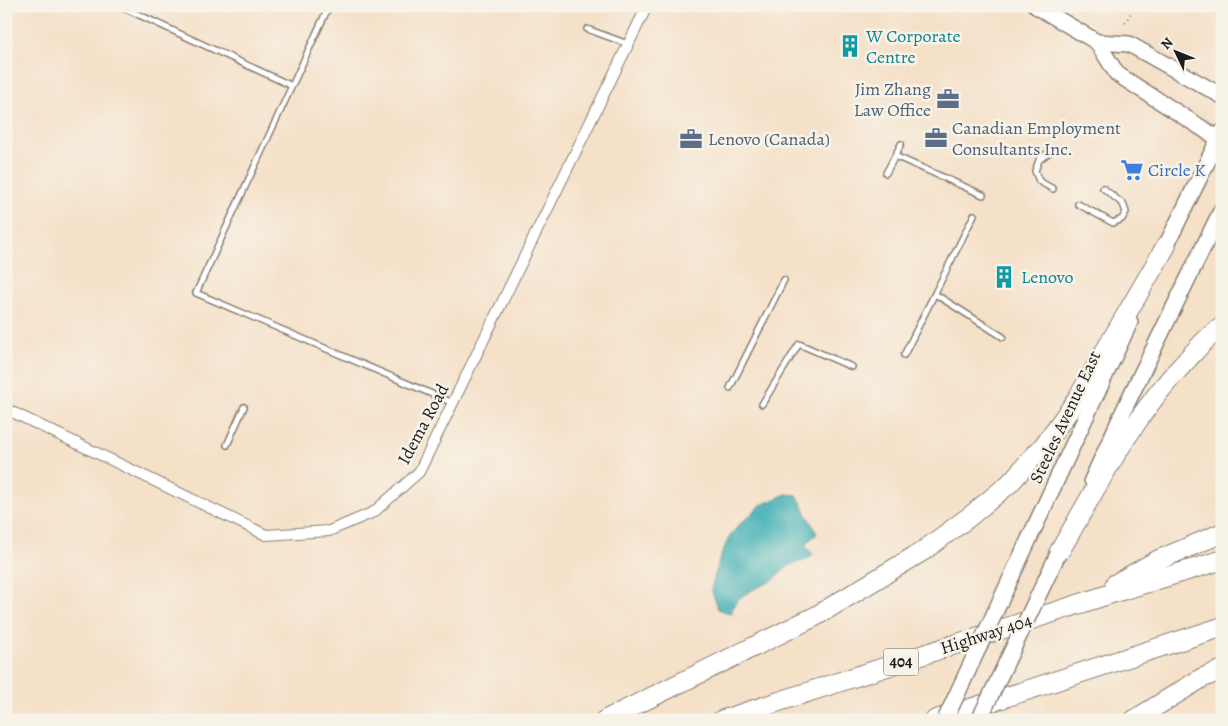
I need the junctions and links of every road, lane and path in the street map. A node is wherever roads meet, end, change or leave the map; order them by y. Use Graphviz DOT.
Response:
graph roads {
  1 [pos="120,6"];
  2 [pos="329,6"];
  3 [pos="647,6"];
  4 [pos="1036,6"];
  5 [pos="1135,6"];
  6 [pos="1125,23"];
  7 [pos="587,29"];
  8 [pos="1097,42"];
  9 [pos="628,44"];
  10 [pos="292,86"];
  11 [pos="1222,96"];
  12 [pos="1221,137"];
  13 [pos="902,144"];
  14 [pos="1052,150"];
  15 [pos="895,156"];
  16 [pos="886,173"];
  17 [pos="1103,188"];
  18 [pos="1053,189"];
  19 [pos="983,195"];
  20 [pos="1078,204"];
  21 [pos="1222,209"];
  22 [pos="974,215"];
  23 [pos="1166,246"];
  24 [pos="784,280"];
  25 [pos="935,294"];
  26 [pos="1222,327"];
  27 [pos="1003,337"];
  28 [pos="904,355"];
  29 [pos="852,367"];
  30 [pos="730,388"];
  31 [pos="453,403"];
  32 [pos="762,404"];
  33 [pos="244,407"];
  34 [pos="6,409"];
  35 [pos="227,446"];
  36 [pos="1222,533"];
  37 [pos="1058,554"];
  38 [pos="1222,560"];
  39 [pos="1080,603"];
  40 [pos="1222,627"];
  41 [pos="1222,670"];
  42 [pos="605,720"];
  43 [pos="722,720"];
  44 [pos="935,720"];
  45 [pos="945,720"];
  46 [pos="979,720"];
  47 [pos="1134,720"];
  1 -- 10 [label="lane"];
  2 -- 10 [label="lane"];
  3 -- 9 [label="street, Idema Road"];
  4 -- 8 [label="main road"];
  5 -- 6 [label="path"];
  7 -- 9 [label="lane"];
  8 -- 11 [label="main road"];
  8 -- 12 [label="main road"];
  9 -- 31 [label="street, Idema Road"];
  10 -- 31 [label="lane"];
  12 -- 23 [label="main road, Steeles Avenue East"];
  13 -- 15 [label="lane"];
  14 -- 18 [label="lane"];
  15 -- 16 [label="lane"];
  15 -- 19 [label="lane"];
  17 -- 20 [label="lane"];
  21 -- 37 [label="main road"];
  22 -- 25 [label="lane"];
  23 -- 42 [label="highway"];
  23 -- 45 [label="main road, Steeles Avenue East, bridge"];
  24 -- 30 [label="lane"];
  25 -- 27 [label="lane"];
  25 -- 28 [label="lane"];
  26 -- 37 [label="highway"];
  29 -- 32 [label="lane"];
  31 -- 34 [label="street, Idema Road"];
  33 -- 35 [label="lane"];
  36 -- 39 [label="highway"];
  37 -- 46 [label="main road, bridge"];
  38 -- 39 [label="highway, Highway 404 / 404"];
  39 -- 43 [label="highway, Highway 404 / 404"];
  40 -- 44 [label="highway"];
  41 -- 47 [label="highway"];
}
